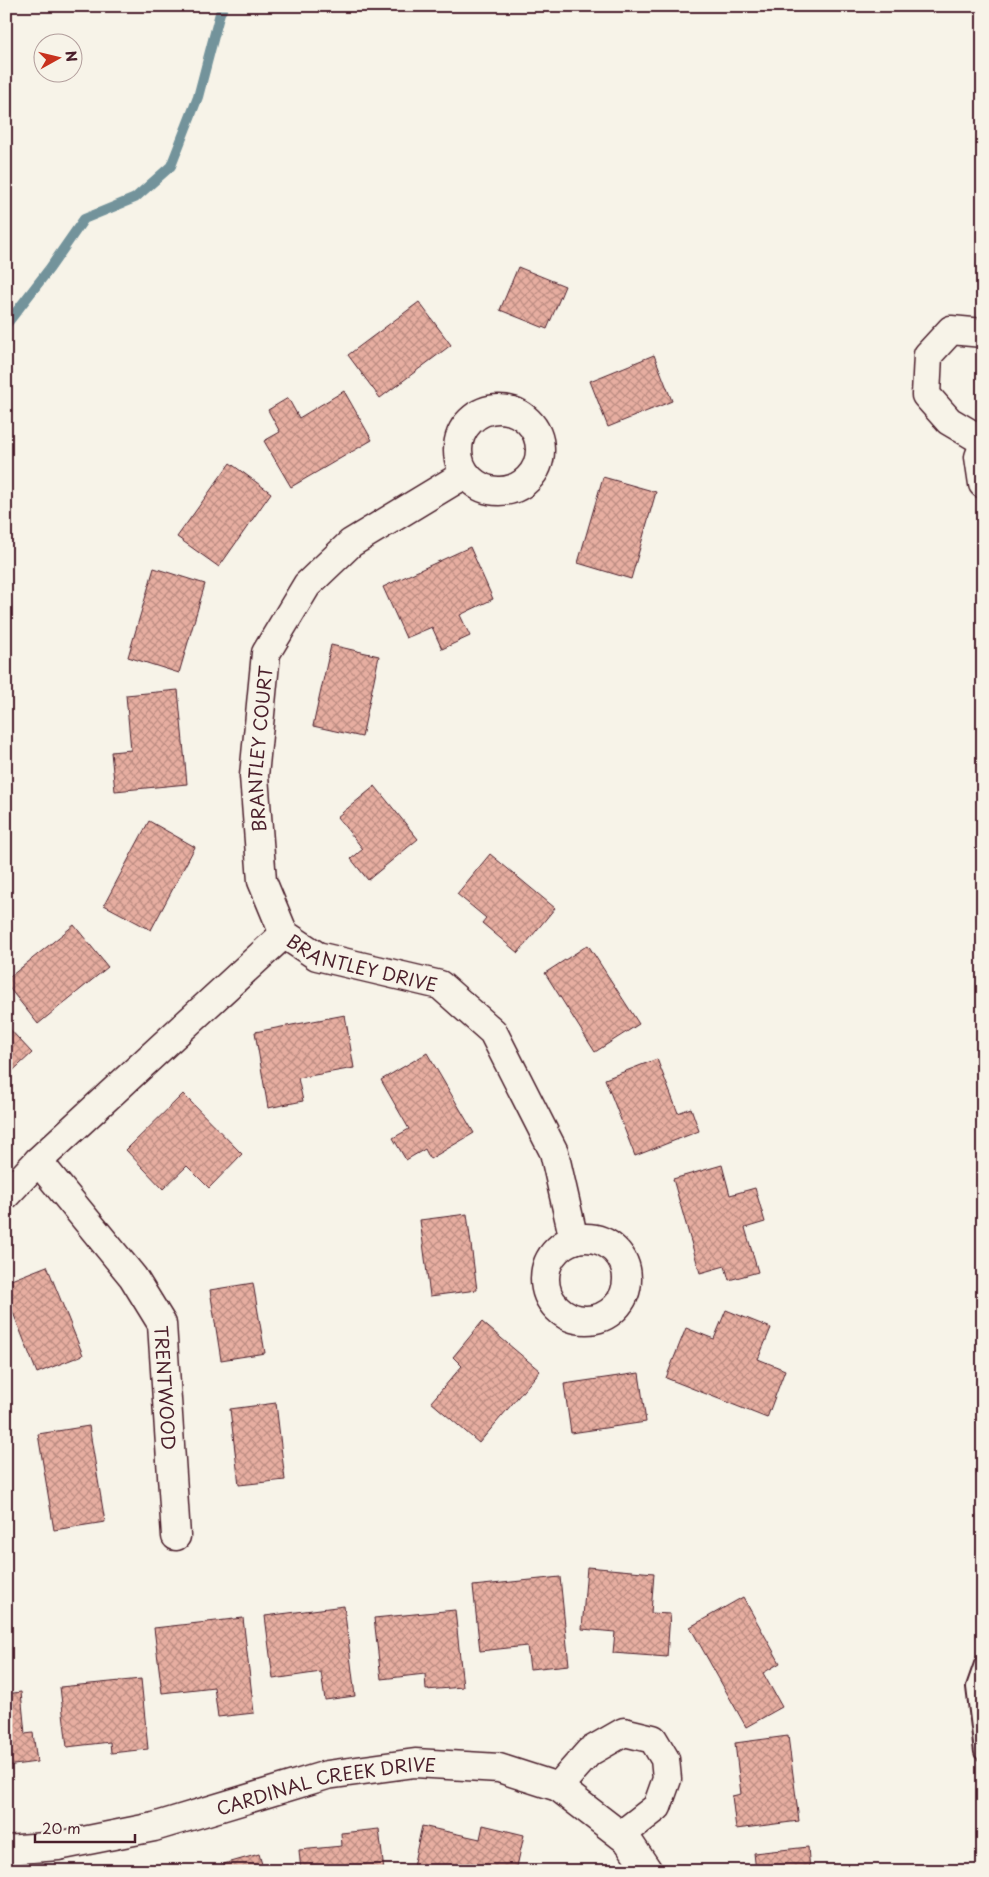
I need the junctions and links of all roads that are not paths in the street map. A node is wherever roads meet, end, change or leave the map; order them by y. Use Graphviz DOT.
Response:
graph roads {
  1 [pos="983,332"];
  2 [pos="983,441"];
  3 [pos="983,446"];
  4 [pos="465,474"];
  5 [pos="983,484"];
  6 [pos="284,934"];
  7 [pos="38,1161"];
  8 [pos="6,1195"];
  9 [pos="574,1240"];
  10 [pos="176,1536"];
  11 [pos="983,1664"];
  12 [pos="983,1752"];
  13 [pos="558,1787"];
  14 [pos="621,1835"];
  15 [pos="6,1850"];
  16 [pos="648,1871"];
  1 -- 2 [label="street"];
  3 -- 5 [label="street"];
  4 -- 6 [label="street, BRANTLEY COURT"];
  6 -- 7 [label="street, BRANTLEY DRIVE"];
  6 -- 9 [label="street, BRANTLEY DRIVE"];
  7 -- 8 [label="street, BRANTLEY DRIVE"];
  7 -- 10 [label="street, TRENTWOOD"];
  11 -- 12 [label="lane"];
  13 -- 14 [label="street, CARDINAL CREEK DRIVE"];
  13 -- 14 [label="street"];
  13 -- 15 [label="street, CARDINAL CREEK DRIVE"];
  14 -- 16 [label="street, CARDINAL CREEK DRIVE"];
}
